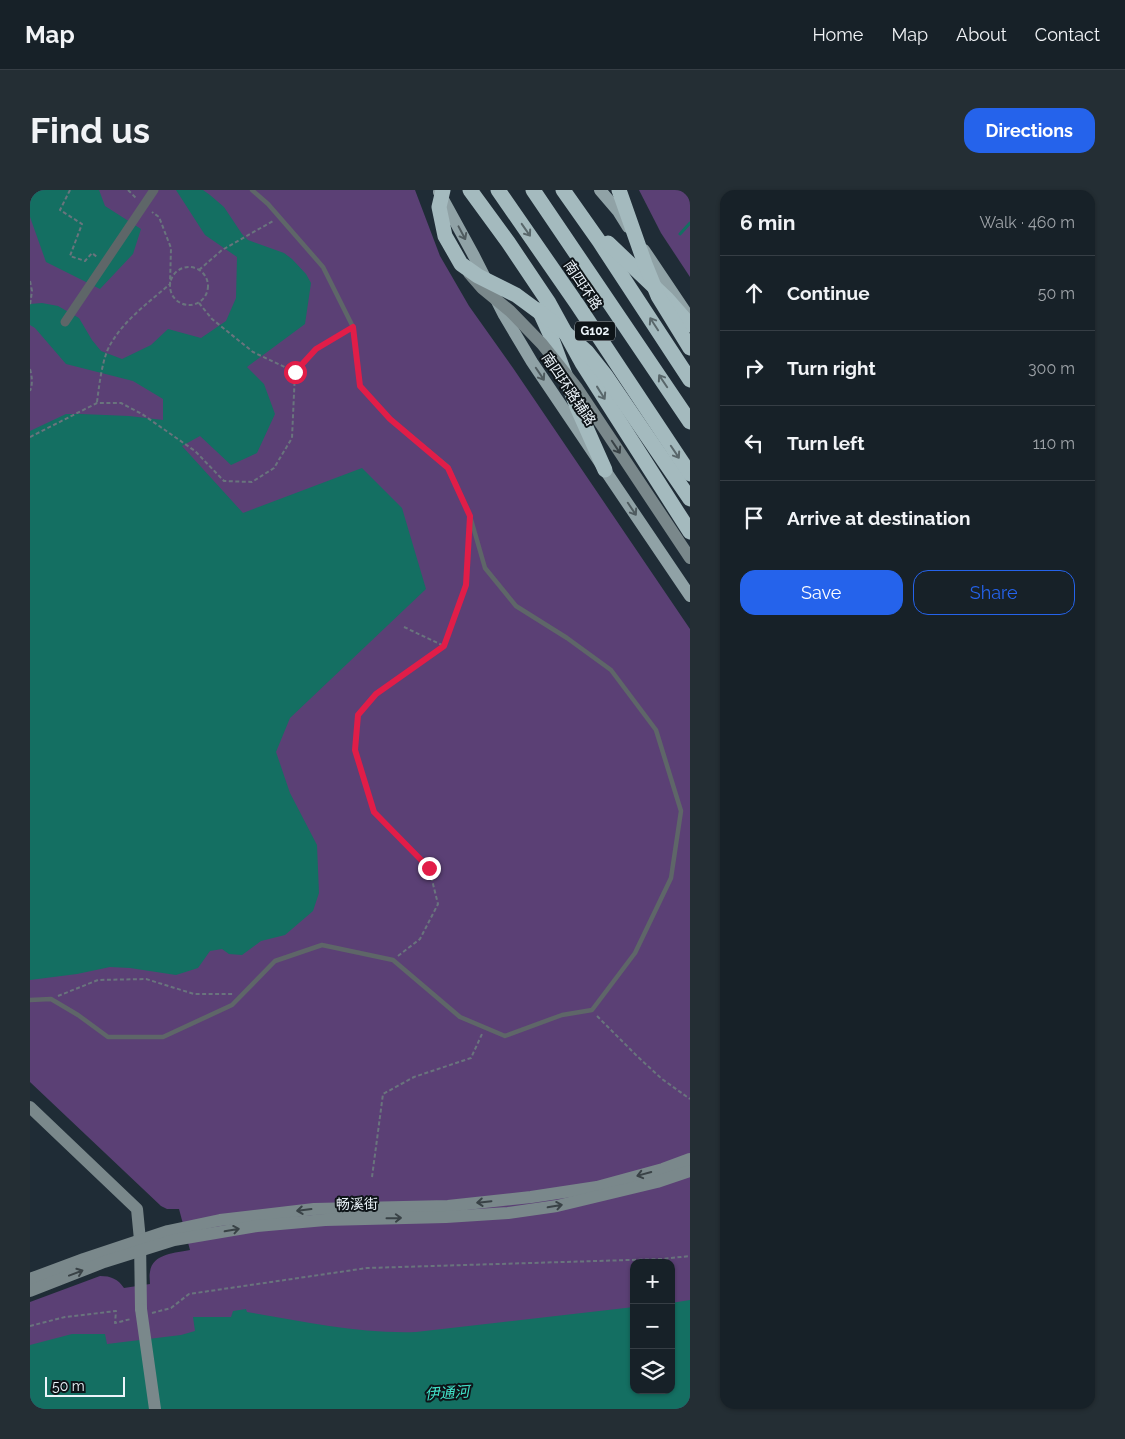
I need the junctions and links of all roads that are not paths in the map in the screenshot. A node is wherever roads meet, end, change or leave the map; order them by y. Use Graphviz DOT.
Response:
graph roads {
  1 [pos="154,190"];
  2 [pos="252,190"];
  3 [pos="438,190"];
  4 [pos="443,190"];
  5 [pos="470,190"];
  6 [pos="498,190"];
  7 [pos="533,190"];
  8 [pos="563,190"];
  9 [pos="600,190"];
  10 [pos="619,190"];
  11 [pos="574,206"];
  12 [pos="489,216"];
  13 [pos="461,264"];
  14 [pos="690,318"];
  15 [pos="65,322"];
  16 [pos="690,325"];
  17 [pos="690,348"];
  18 [pos="690,380"];
  19 [pos="690,422"];
  20 [pos="605,470"];
  21 [pos="690,474"];
  22 [pos="690,499"];
  23 [pos="690,532"];
  24 [pos="690,558"];
  25 [pos="690,596"];
  26 [pos="30,1000"];
  27 [pos="30,1107"];
  28 [pos="690,1159"];
  29 [pos="690,1171"];
  30 [pos="140,1246"];
  31 [pos="30,1279"];
  32 [pos="30,1291"];
  33 [pos="155,1409"];
  1 -- 15 [label="street, bridge"];
  2 -- 26 [label="lane"];
  3 -- 20 [label="main road, 南四环路辅路, one-way"];
  4 -- 13 [label="highway, bridge"];
  5 -- 12 [label="highway"];
  6 -- 21 [label="highway, 南四环路 / G102, one-way"];
  19 -- 7 [label="highway, 南四环路 / G102, one-way"];
  8 -- 11 [label="highway"];
  9 -- 14 [label="main road"];
  10 -- 17 [label="highway, bridge"];
  11 -- 16 [label="highway"];
  18 -- 11 [label="highway, one-way"];
  12 -- 20 [label="highway"];
  12 -- 23 [label="highway, one-way"];
  13 -- 22 [label="highway, bridge"];
  13 -- 24 [label="main road, one-way, bridge"];
  20 -- 25 [label="main road, 南四环路辅路, one-way"];
  27 -- 30 [label="main road"];
  28 -- 30 [label="main road, 畅溪街, one-way"];
  30 -- 29 [label="main road, 畅溪街, one-way"];
  30 -- 31 [label="main road, 畅溪街"];
  32 -- 30 [label="main road, 畅溪街, one-way"];
  30 -- 33 [label="main road, bridge"];
}
